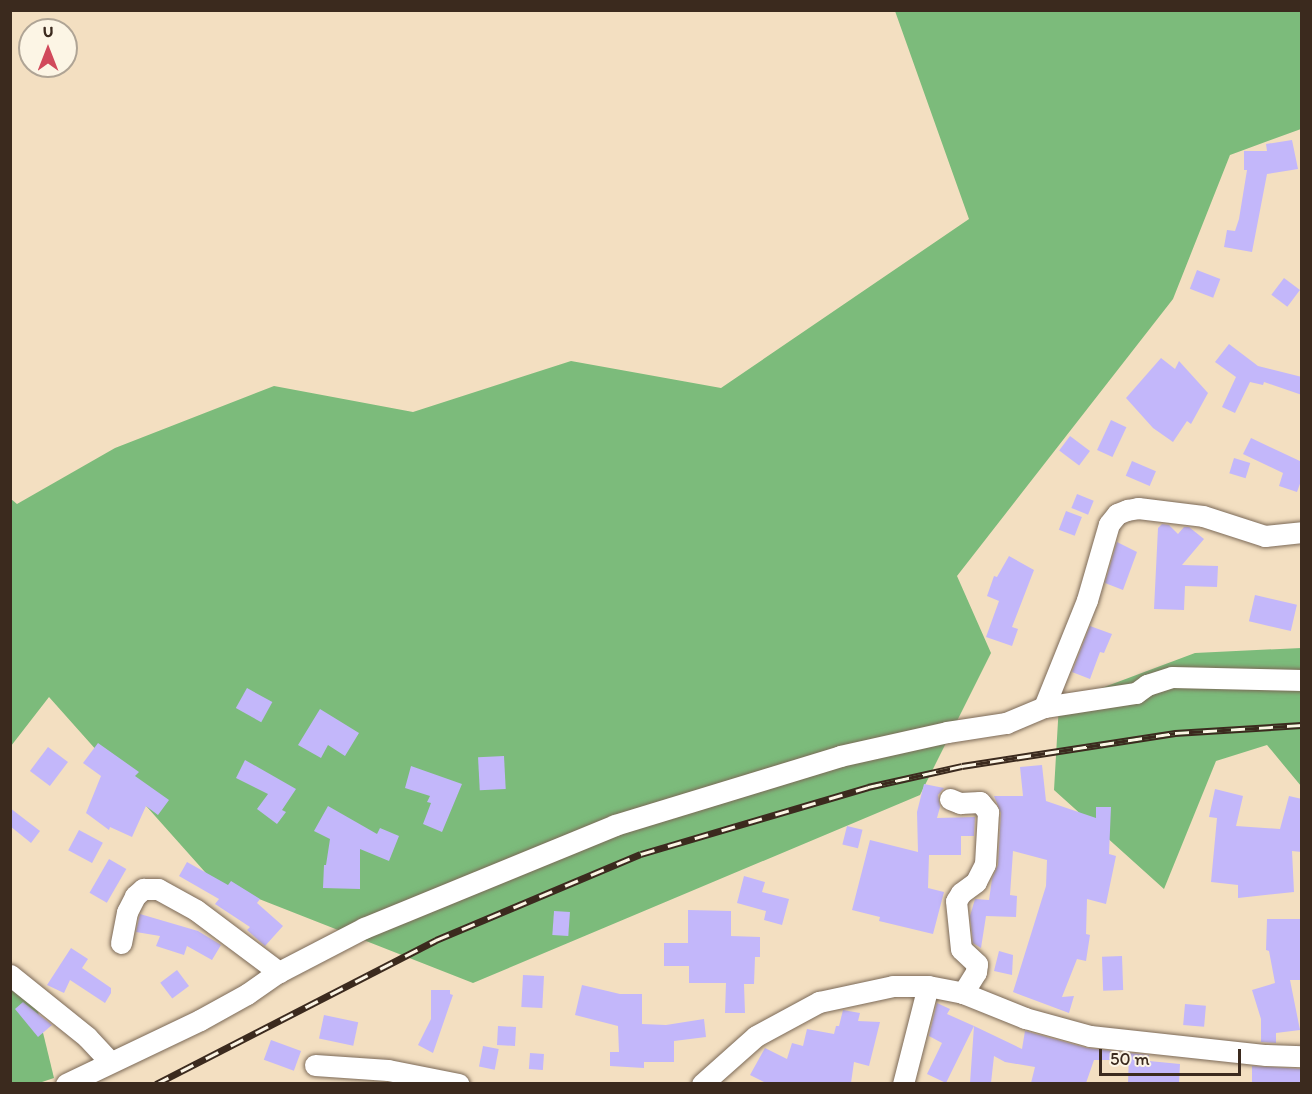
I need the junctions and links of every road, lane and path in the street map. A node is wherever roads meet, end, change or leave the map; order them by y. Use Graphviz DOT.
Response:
graph roads {
  1 [pos="1302,532"];
  2 [pos="1302,680"];
  3 [pos="1044,706"];
  4 [pos="950,799"];
  5 [pos="121,942"];
  6 [pos="279,972"];
  7 [pos="10,975"];
  8 [pos="928,987"];
  9 [pos="963,993"];
  10 [pos="1302,1056"];
  11 [pos="110,1062"];
  12 [pos="315,1065"];
  13 [pos="66,1083"];
  14 [pos="459,1083"];
  15 [pos="702,1083"];
  16 [pos="903,1083"];
  1 -- 3 [label="street"];
  2 -- 3 [label="street"];
  3 -- 6 [label="street"];
  4 -- 9 [label="street"];
  5 -- 6 [label="street"];
  6 -- 11 [label="street"];
  7 -- 11 [label="street"];
  8 -- 9 [label="street"];
  8 -- 15 [label="street"];
  8 -- 16 [label="street"];
  9 -- 10 [label="street"];
  11 -- 13 [label="street"];
  12 -- 14 [label="street"];
}
